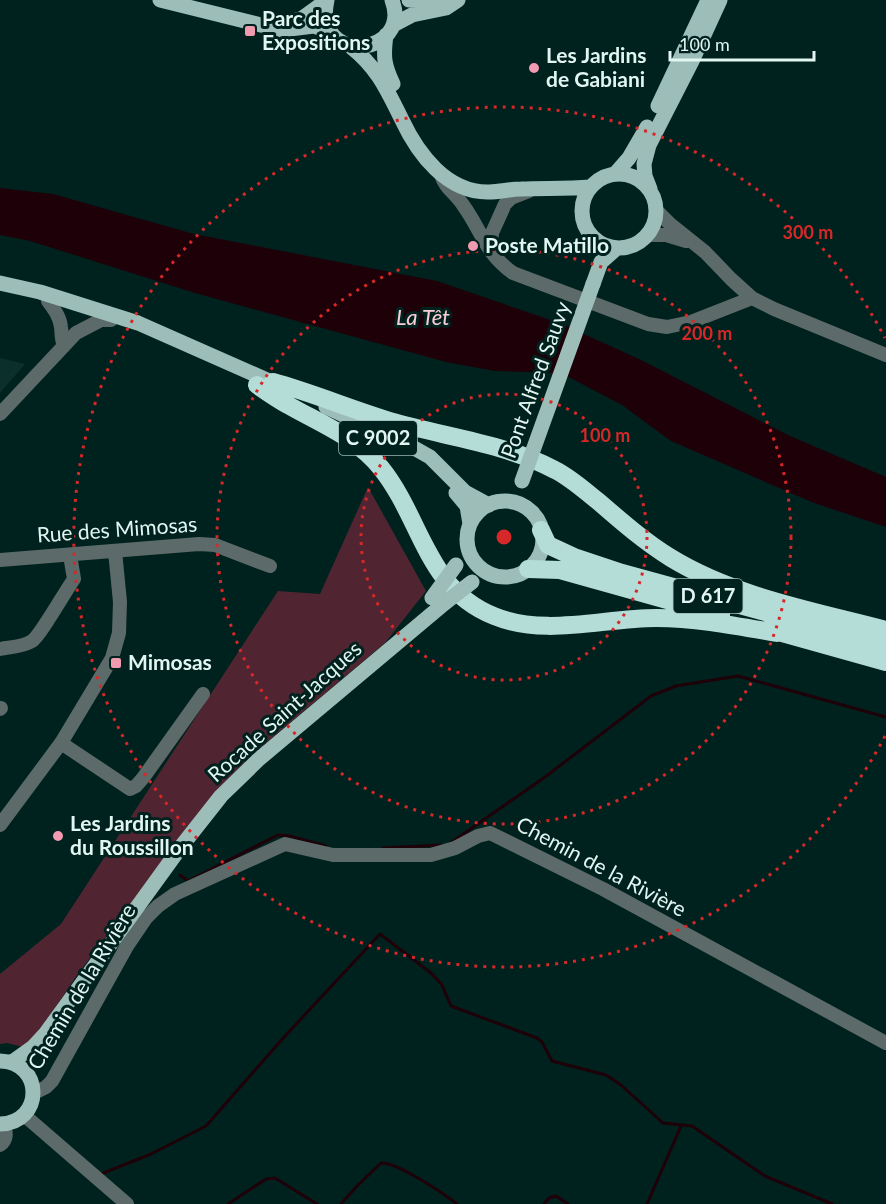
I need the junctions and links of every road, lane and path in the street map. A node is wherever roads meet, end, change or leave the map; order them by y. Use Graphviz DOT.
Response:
graph roads {
  1 [pos="160,0"];
  2 [pos="326,0"];
  3 [pos="392,0"];
  4 [pos="409,0"];
  5 [pos="448,0"];
  6 [pos="458,0"];
  7 [pos="708,0"];
  8 [pos="720,0"];
  9 [pos="264,25"];
  10 [pos="390,30"];
  11 [pos="330,32"];
  12 [pos="350,46"];
  13 [pos="429,160"];
  14 [pos="615,174"];
  15 [pos="441,175"];
  16 [pos="537,188"];
  17 [pos="590,188"];
  18 [pos="651,191"];
  19 [pos="656,210"];
  20 [pos="582,213"];
  21 [pos="647,235"];
  22 [pos="593,237"];
  23 [pos="694,243"];
  24 [pos="617,248"];
  25 [pos="601,262"];
  26 [pos="499,263"];
  27 [pos="0,284"];
  28 [pos="752,298"];
  29 [pos="48,301"];
  30 [pos="111,320"];
  31 [pos="64,346"];
  32 [pos="886,355"];
  33 [pos="265,384"];
  34 [pos="0,414"];
  35 [pos="520,486"];
  36 [pos="496,503"];
  37 [pos="528,510"];
  38 [pos="470,524"];
  39 [pos="541,530"];
  40 [pos="467,540"];
  41 [pos="115,551"];
  42 [pos="70,555"];
  43 [pos="0,560"];
  44 [pos="270,566"];
  45 [pos="528,569"];
  46 [pos="488,573"];
  47 [pos="439,600"];
  48 [pos="886,630"];
  49 [pos="777,633"];
  50 [pos="886,645"];
  51 [pos="0,649"];
  52 [pos="886,662"];
  53 [pos="203,694"];
  54 [pos="61,743"];
  55 [pos="6,806"];
  56 [pos="0,825"];
  57 [pos="46,1032"];
  58 [pos="886,1043"];
  59 [pos="6,1062"];
  60 [pos="32,1087"];
  61 [pos="24,1115"];
  62 [pos="2,1124"];
  63 [pos="0,1145"];
  64 [pos="127,1204"];
  1 -- 9 [label="main road"];
  2 -- 9 [label="main road"];
  2 -- 11 [label="main road"];
  3 -- 10 [label="main road"];
  4 -- 5 [label="main road"];
  6 -- 10 [label="main road"];
  7 -- 14 [label="main road"];
  8 -- 18 [label="main road"];
  9 -- 11 [label="main road"];
  10 -- 12 [label="main road"];
  10 -- 13 [label="main road"];
  11 -- 12 [label="main road"];
  12 -- 13 [label="main road"];
  13 -- 15 [label="main road"];
  14 -- 17 [label="main road"];
  14 -- 18 [label="main road"];
  15 -- 16 [label="main road"];
  15 -- 26 [label="street"];
  16 -- 17 [label="main road"];
  16 -- 20 [label="main road"];
  16 -- 26 [label="street"];
  17 -- 20 [label="main road"];
  18 -- 19 [label="main road"];
  19 -- 21 [label="main road"];
  19 -- 23 [label="street"];
  20 -- 22 [label="main road"];
  21 -- 23 [label="street"];
  21 -- 24 [label="main road"];
  22 -- 24 [label="main road"];
  22 -- 25 [label="main road"];
  23 -- 28 [label="street"];
  24 -- 25 [label="main road"];
  25 -- 35 [label="main road, Pont Alfred Sauvy, bridge"];
  26 -- 28 [label="street"];
  27 -- 29 [label="main road, C 9002"];
  27 -- 33 [label="main road, C 9002"];
  28 -- 32 [label="street"];
  29 -- 30 [label="main road, C 9002"];
  29 -- 31 [label="street"];
  30 -- 31 [label="street"];
  30 -- 33 [label="main road, C 9002"];
  31 -- 34 [label="street"];
  33 -- 36 [label="main road, C 9002"];
  33 -- 38 [label="main road, C 9002"];
  33 -- 48 [label="highway"];
  33 -- 49 [label="highway"];
  35 -- 36 [label="main road"];
  35 -- 37 [label="main road"];
  36 -- 37 [label="main road"];
  36 -- 38 [label="main road"];
  37 -- 39 [label="main road"];
  38 -- 40 [label="main road"];
  39 -- 45 [label="main road"];
  39 -- 50 [label="highway, D 617"];
  40 -- 46 [label="main road"];
  40 -- 47 [label="main road, bridge"];
  41 -- 42 [label="street, Rue des Mimosas"];
  41 -- 44 [label="street, Rue des Mimosas"];
  41 -- 54 [label="street"];
  42 -- 43 [label="street, Rue des Mimosas"];
  42 -- 51 [label="street"];
  45 -- 46 [label="main road"];
  45 -- 49 [label="highway, D 617"];
  46 -- 47 [label="main road, bridge"];
  47 -- 57 [label="main road, Rocade Saint-Jacques"];
  49 -- 52 [label="highway, D 617"];
  53 -- 54 [label="street"];
  54 -- 55 [label="street"];
  55 -- 56 [label="street"];
  57 -- 59 [label="main road"];
  57 -- 60 [label="main road"];
  58 -- 60 [label="street, Chemin de la Rivière"];
  59 -- 60 [label="main road"];
  60 -- 61 [label="main road"];
  61 -- 62 [label="main road"];
  61 -- 64 [label="street"];
  62 -- 63 [label="street"];
}
